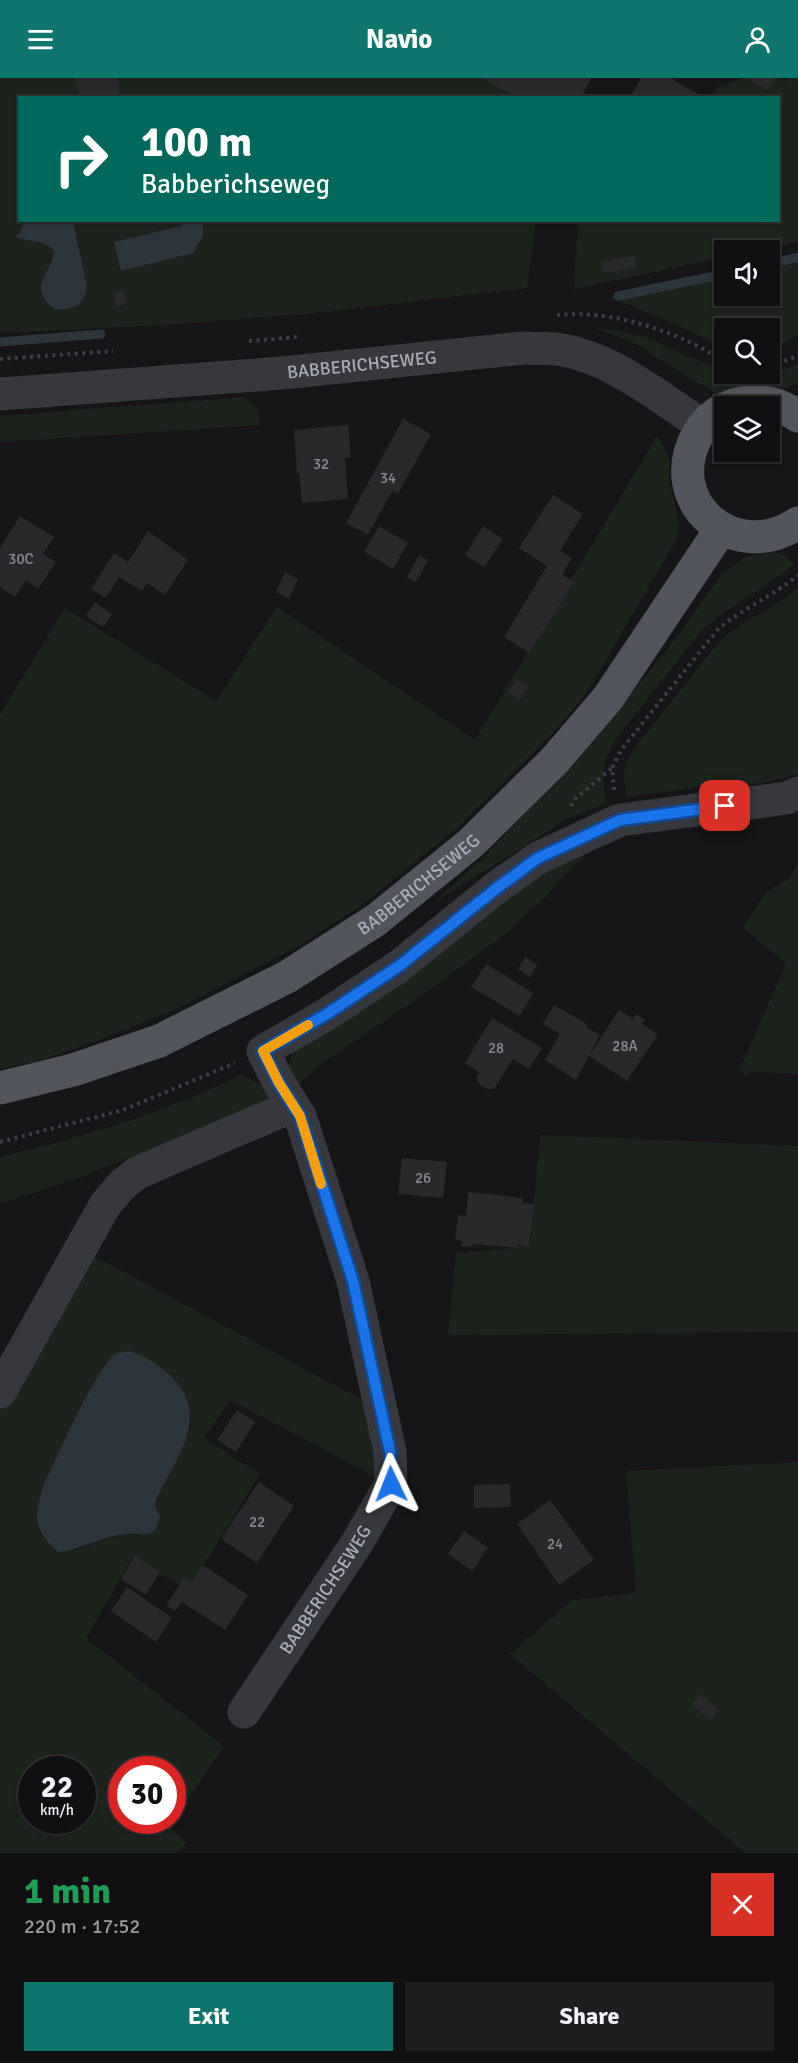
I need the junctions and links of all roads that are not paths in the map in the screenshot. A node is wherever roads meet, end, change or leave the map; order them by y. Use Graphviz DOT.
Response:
graph roads {
  1 [pos="0,394"];
  2 [pos="780,406"];
  3 [pos="798,416"];
  4 [pos="713,418"];
  5 [pos="798,524"];
  6 [pos="721,529"];
  7 [pos="798,793"];
  8 [pos="0,1088"];
  9 [pos="292,1106"];
  10 [pos="4,1374"];
  11 [pos="244,1712"];
  1 -- 4 [label="street, BABBERICHSEWEG"];
  2 -- 3 [label="main road"];
  4 -- 6 [label="main road"];
  5 -- 6 [label="main road"];
  6 -- 8 [label="main road, BABBERICHSEWEG"];
  7 -- 9 [label="street, BABBERICHSEWEG"];
  9 -- 10 [label="street"];
  9 -- 11 [label="street, BABBERICHSEWEG"];
}
